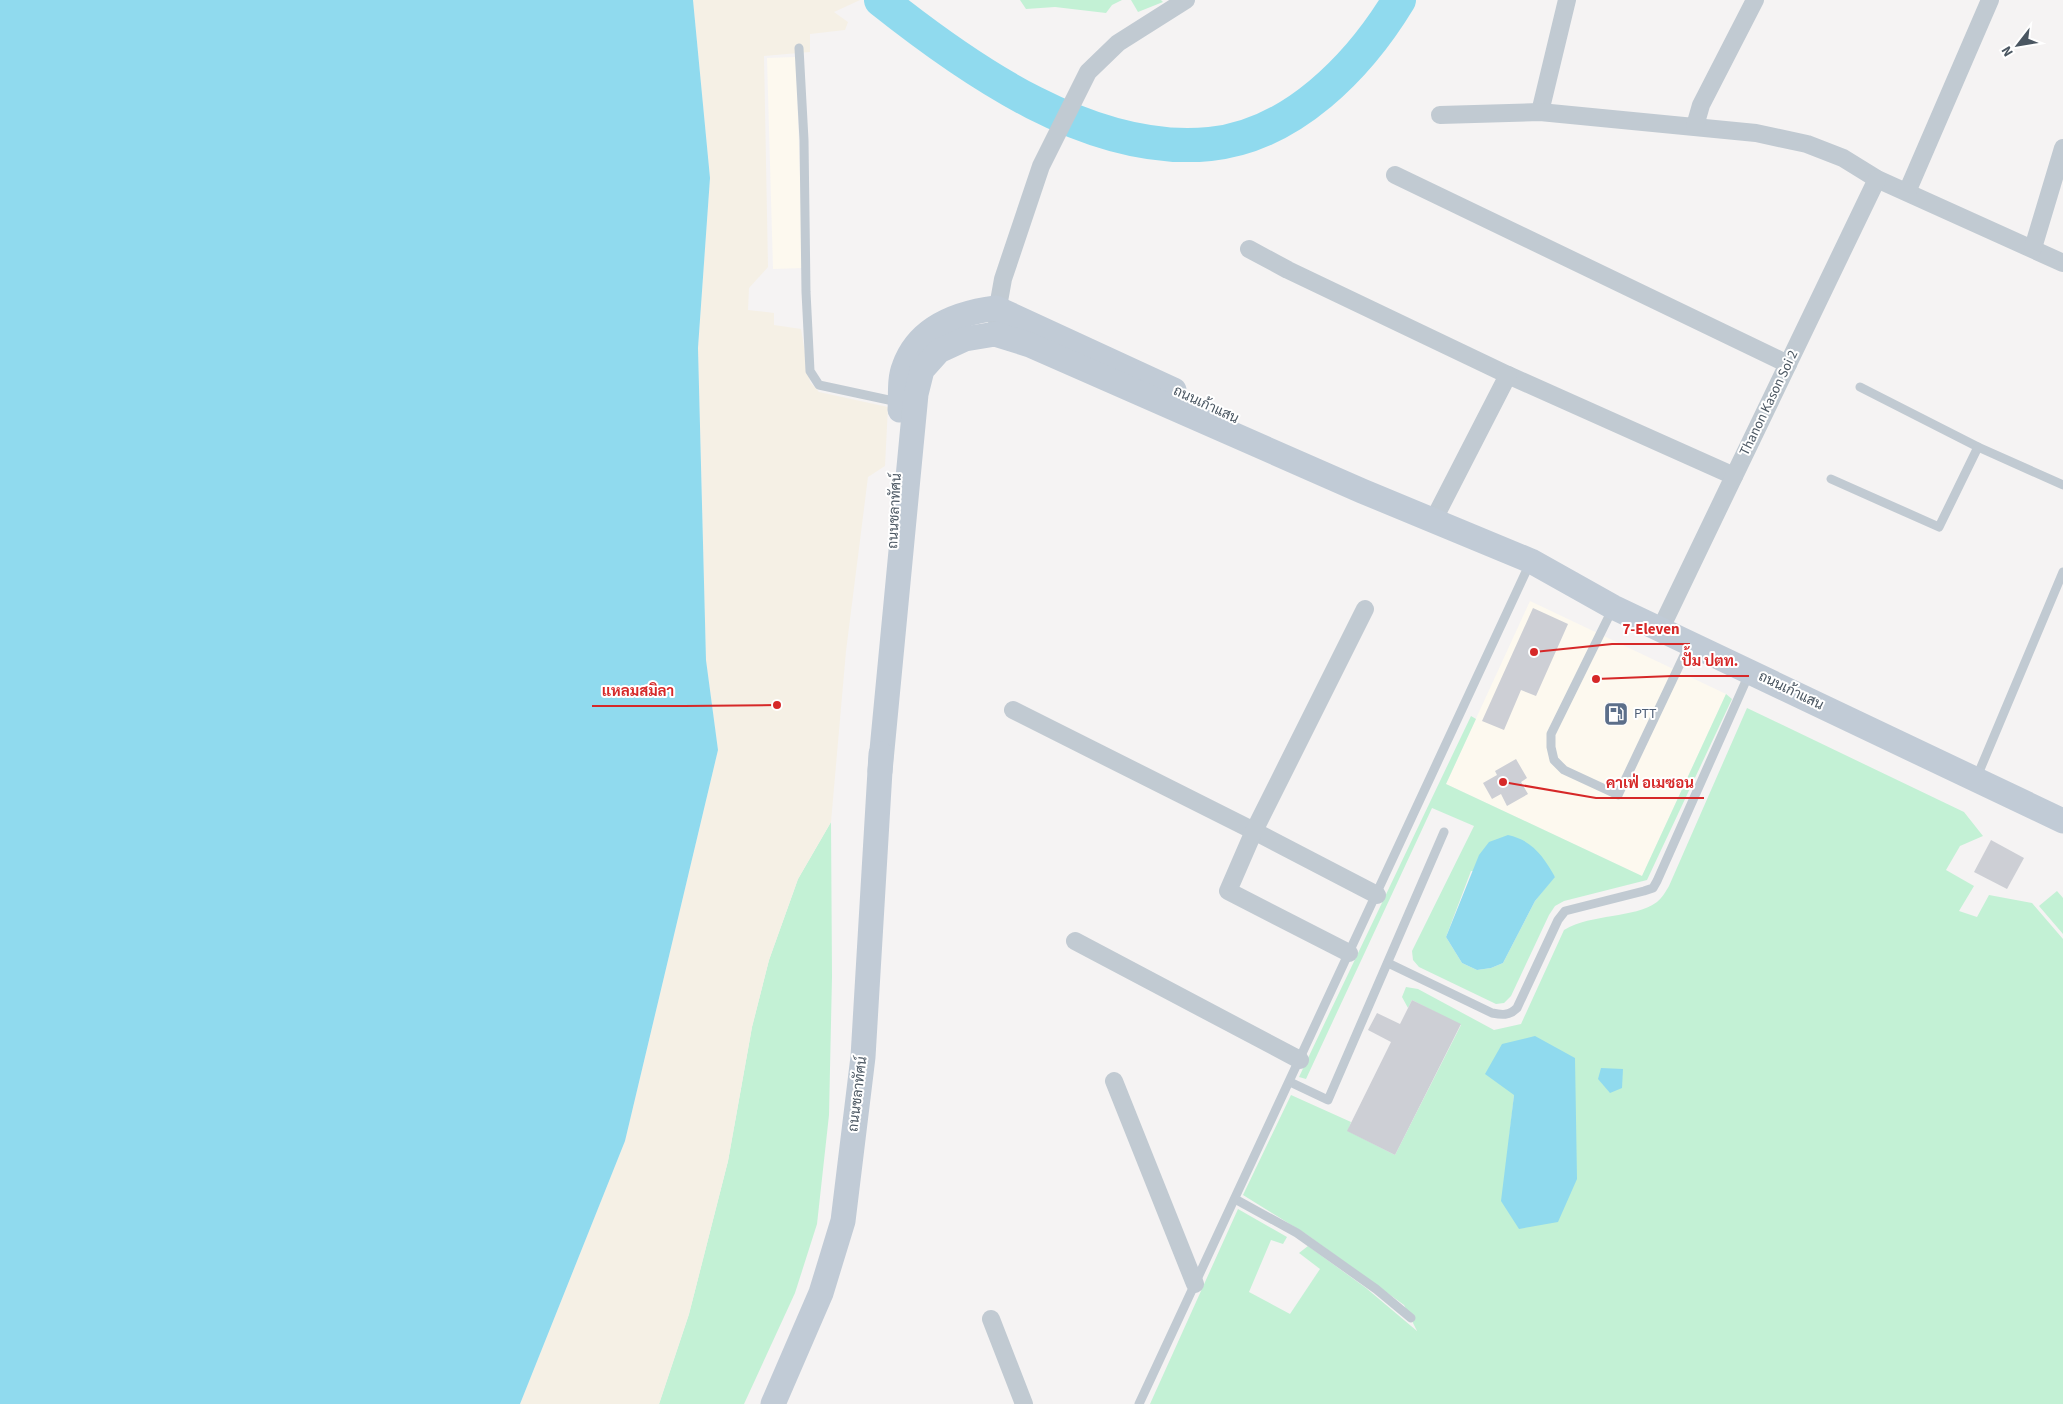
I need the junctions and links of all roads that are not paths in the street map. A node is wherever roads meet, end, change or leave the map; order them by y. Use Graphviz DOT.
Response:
graph roads {
  1 [pos="1186,0"];
  2 [pos="1567,0"];
  3 [pos="1756,0"];
  4 [pos="1990,0"];
  5 [pos="800,48"];
  6 [pos="1540,112"];
  7 [pos="1440,115"];
  8 [pos="1696,126"];
  9 [pos="2063,148"];
  10 [pos="1395,175"];
  11 [pos="1877,179"];
  12 [pos="1907,192"];
  13 [pos="2033,248"];
  14 [pos="1249,249"];
  15 [pos="2063,263"];
  16 [pos="996,308"];
  17 [pos="995,334"];
  18 [pos="1788,364"];
  19 [pos="1508,375"];
  20 [pos="1860,387"];
  21 [pos="901,402"];
  22 [pos="1978,447"];
  23 [pos="1734,476"];
  24 [pos="1831,479"];
  25 [pos="2063,485"];
  26 [pos="1411,511"];
  27 [pos="1434,521"];
  28 [pos="1531,561"];
  29 [pos="2063,572"];
  30 [pos="1613,607"];
  31 [pos="1365,609"];
  32 [pos="1661,628"];
  33 [pos="1690,642"];
  34 [pos="1750,671"];
  35 [pos="1013,710"];
  36 [pos="880,771"];
  37 [pos="1976,779"];
  38 [pos="2063,821"];
  39 [pos="1254,831"];
  40 [pos="1444,832"];
  41 [pos="1377,895"];
  42 [pos="1075,941"];
  43 [pos="1349,954"];
  44 [pos="1388,963"];
  45 [pos="1300,1060"];
  46 [pos="1114,1081"];
  47 [pos="1290,1082"];
  48 [pos="1235,1199"];
  49 [pos="1195,1284"];
  50 [pos="1411,1318"];
  51 [pos="991,1319"];
  52 [pos="772,1404"];
  53 [pos="1024,1404"];
  54 [pos="1139,1404"];
  1 -- 16 [label="street"];
  2 -- 6 [label="street"];
  3 -- 8 [label="street"];
  4 -- 12 [label="street"];
  5 -- 21 [label="lane"];
  6 -- 7 [label="street"];
  6 -- 8 [label="street"];
  8 -- 11 [label="street"];
  9 -- 13 [label="street"];
  10 -- 18 [label="street"];
  11 -- 12 [label="street"];
  11 -- 18 [label="street, Thanon Kason Soi 2"];
  12 -- 13 [label="street"];
  13 -- 15 [label="street"];
  14 -- 19 [label="street"];
  16 -- 17 [label="street"];
  16 -- 21 [label="main road, ถนนชลาทัศน์"];
  16 -- 26 [label="main road, ถนนเก้าแสน"];
  17 -- 26 [label="main road, ถนนเก้าแสน"];
  17 -- 36 [label="main road, ถนนชลาทัศน์"];
  18 -- 23 [label="street, Thanon Kason Soi 2"];
  19 -- 23 [label="street"];
  19 -- 27 [label="street"];
  20 -- 22 [label="lane"];
  21 -- 36 [label="main road, ถนนชลาทัศน์"];
  22 -- 24 [label="lane"];
  22 -- 25 [label="lane"];
  23 -- 32 [label="street, Thanon Kason Soi 2"];
  26 -- 27 [label="main road, ถนนเก้าแสน"];
  27 -- 28 [label="main road, ถนนเก้าแสน"];
  28 -- 30 [label="main road, ถนนเก้าแสน"];
  28 -- 41 [label="lane"];
  29 -- 37 [label="lane"];
  30 -- 32 [label="main road, ถนนเก้าแสน"];
  30 -- 33 [label="lane"];
  31 -- 39 [label="street"];
  32 -- 33 [label="main road, ถนนเก้าแสน"];
  33 -- 34 [label="main road, ถนนเก้าแสน"];
  34 -- 37 [label="main road, ถนนเก้าแสน"];
  34 -- 44 [label="lane"];
  35 -- 39 [label="street"];
  36 -- 52 [label="main road, ถนนชลาทัศน์"];
  37 -- 38 [label="main road, ถนนเก้าแสน"];
  39 -- 41 [label="street"];
  39 -- 43 [label="street"];
  40 -- 44 [label="lane"];
  41 -- 43 [label="lane"];
  42 -- 45 [label="street"];
  43 -- 45 [label="lane"];
  44 -- 47 [label="lane"];
  45 -- 47 [label="lane"];
  46 -- 49 [label="street"];
  47 -- 48 [label="lane"];
  48 -- 49 [label="lane"];
  48 -- 50 [label="lane"];
  49 -- 54 [label="lane"];
  51 -- 53 [label="street"];
}
